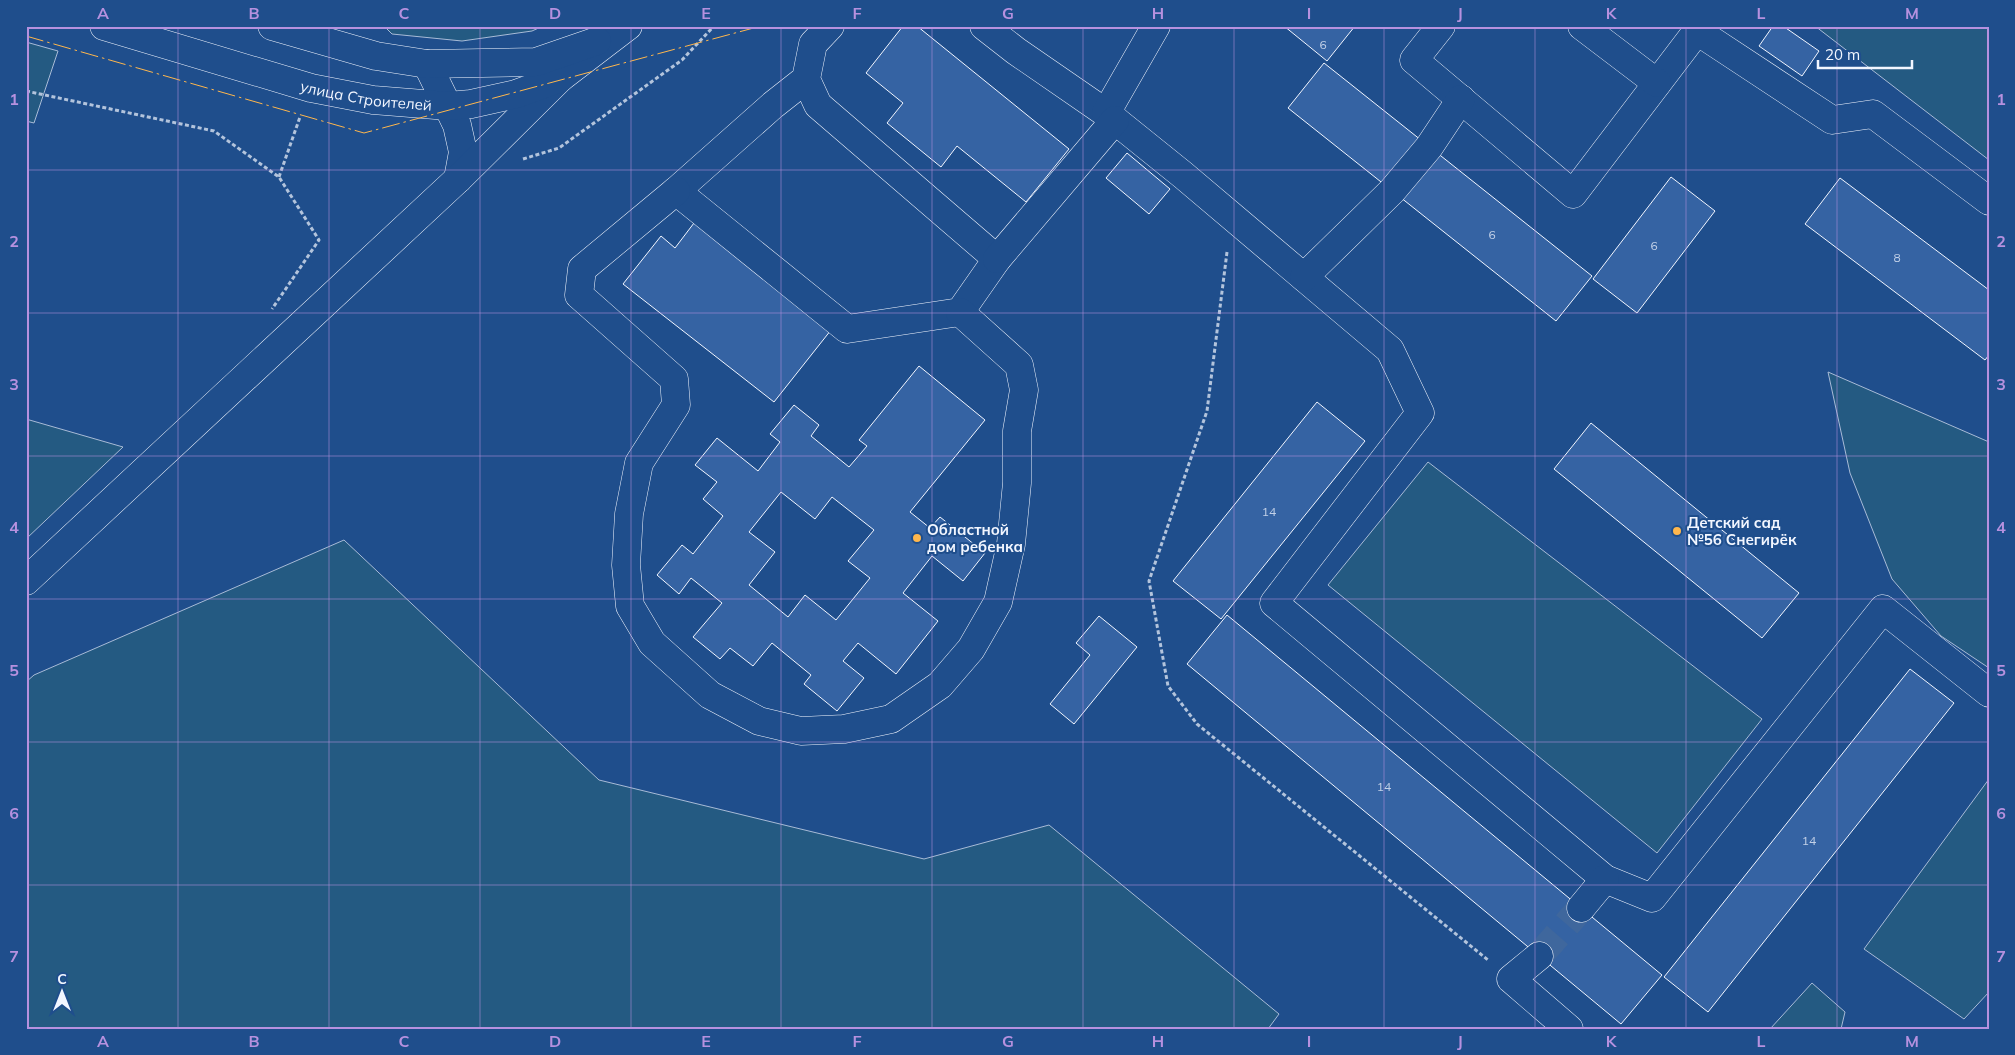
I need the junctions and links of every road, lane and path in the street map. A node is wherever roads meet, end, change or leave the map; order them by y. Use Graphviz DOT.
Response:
graph roads {
  1 [pos="104,26"];
  2 [pos="272,26"];
  3 [pos="714,26"];
  4 [pos="830,26"];
  5 [pos="984,26"];
  6 [pos="1156,26"];
  7 [pos="1441,26"];
  8 [pos="1582,26"];
  9 [pos="624,29"];
  10 [pos="427,64"];
  11 [pos="560,78"];
  12 [pos="806,79"];
  13 [pos="1657,84"];
  14 [pos="26,91"];
  15 [pos="1461,99"];
  16 [pos="448,106"];
  17 [pos="1111,116"];
  18 [pos="522,159"];
  19 [pos="458,179"];
  20 [pos="676,191"];
  21 [pos="1989,201"];
  22 [pos="1231,216"];
  23 [pos="997,259"];
  24 [pos="1304,277"];
  25 [pos="960,312"];
  26 [pos="302,324"];
  27 [pos="26,581"];
  28 [pos="1989,693"];
  29 [pos="1605,879"];
  30 [pos="1581,908"];
  31 [pos="1540,956"];
  32 [pos="1512,979"];
  33 [pos="1569,1029"];
  1 -- 16 [label="main road, улица Строителей"];
  2 -- 10 [label="main road, улица Строителей"];
  3 -- 18 [label="path"];
  4 -- 12 [label="main road"];
  5 -- 17 [label="main road"];
  6 -- 17 [label="main road"];
  7 -- 15 [label="main road"];
  8 -- 13 [label="main road"];
  9 -- 10 [label="main road, улица Строителей"];
  9 -- 11 [label="main road, улица Строителей"];
  10 -- 16 [label="main road"];
  11 -- 16 [label="main road, улица Строителей"];
  11 -- 19 [label="main road"];
  12 -- 20 [label="main road"];
  12 -- 23 [label="main road"];
  13 -- 15 [label="main road"];
  13 -- 21 [label="main road"];
  14 -- 26 [label="path"];
  15 -- 24 [label="main road"];
  16 -- 19 [label="main road"];
  17 -- 22 [label="main road"];
  17 -- 23 [label="main road"];
  19 -- 26 [label="main road"];
  20 -- 25 [label="main road"];
  20 -- 25 [label="main road"];
  22 -- 24 [label="main road"];
  22 -- 32 [label="path"];
  23 -- 25 [label="main road"];
  24 -- 29 [label="main road"];
  26 -- 27 [label="main road"];
  28 -- 29 [label="main road"];
  29 -- 30 [label="main road"];
  31 -- 32 [label="main road"];
  32 -- 33 [label="main road"];
}
